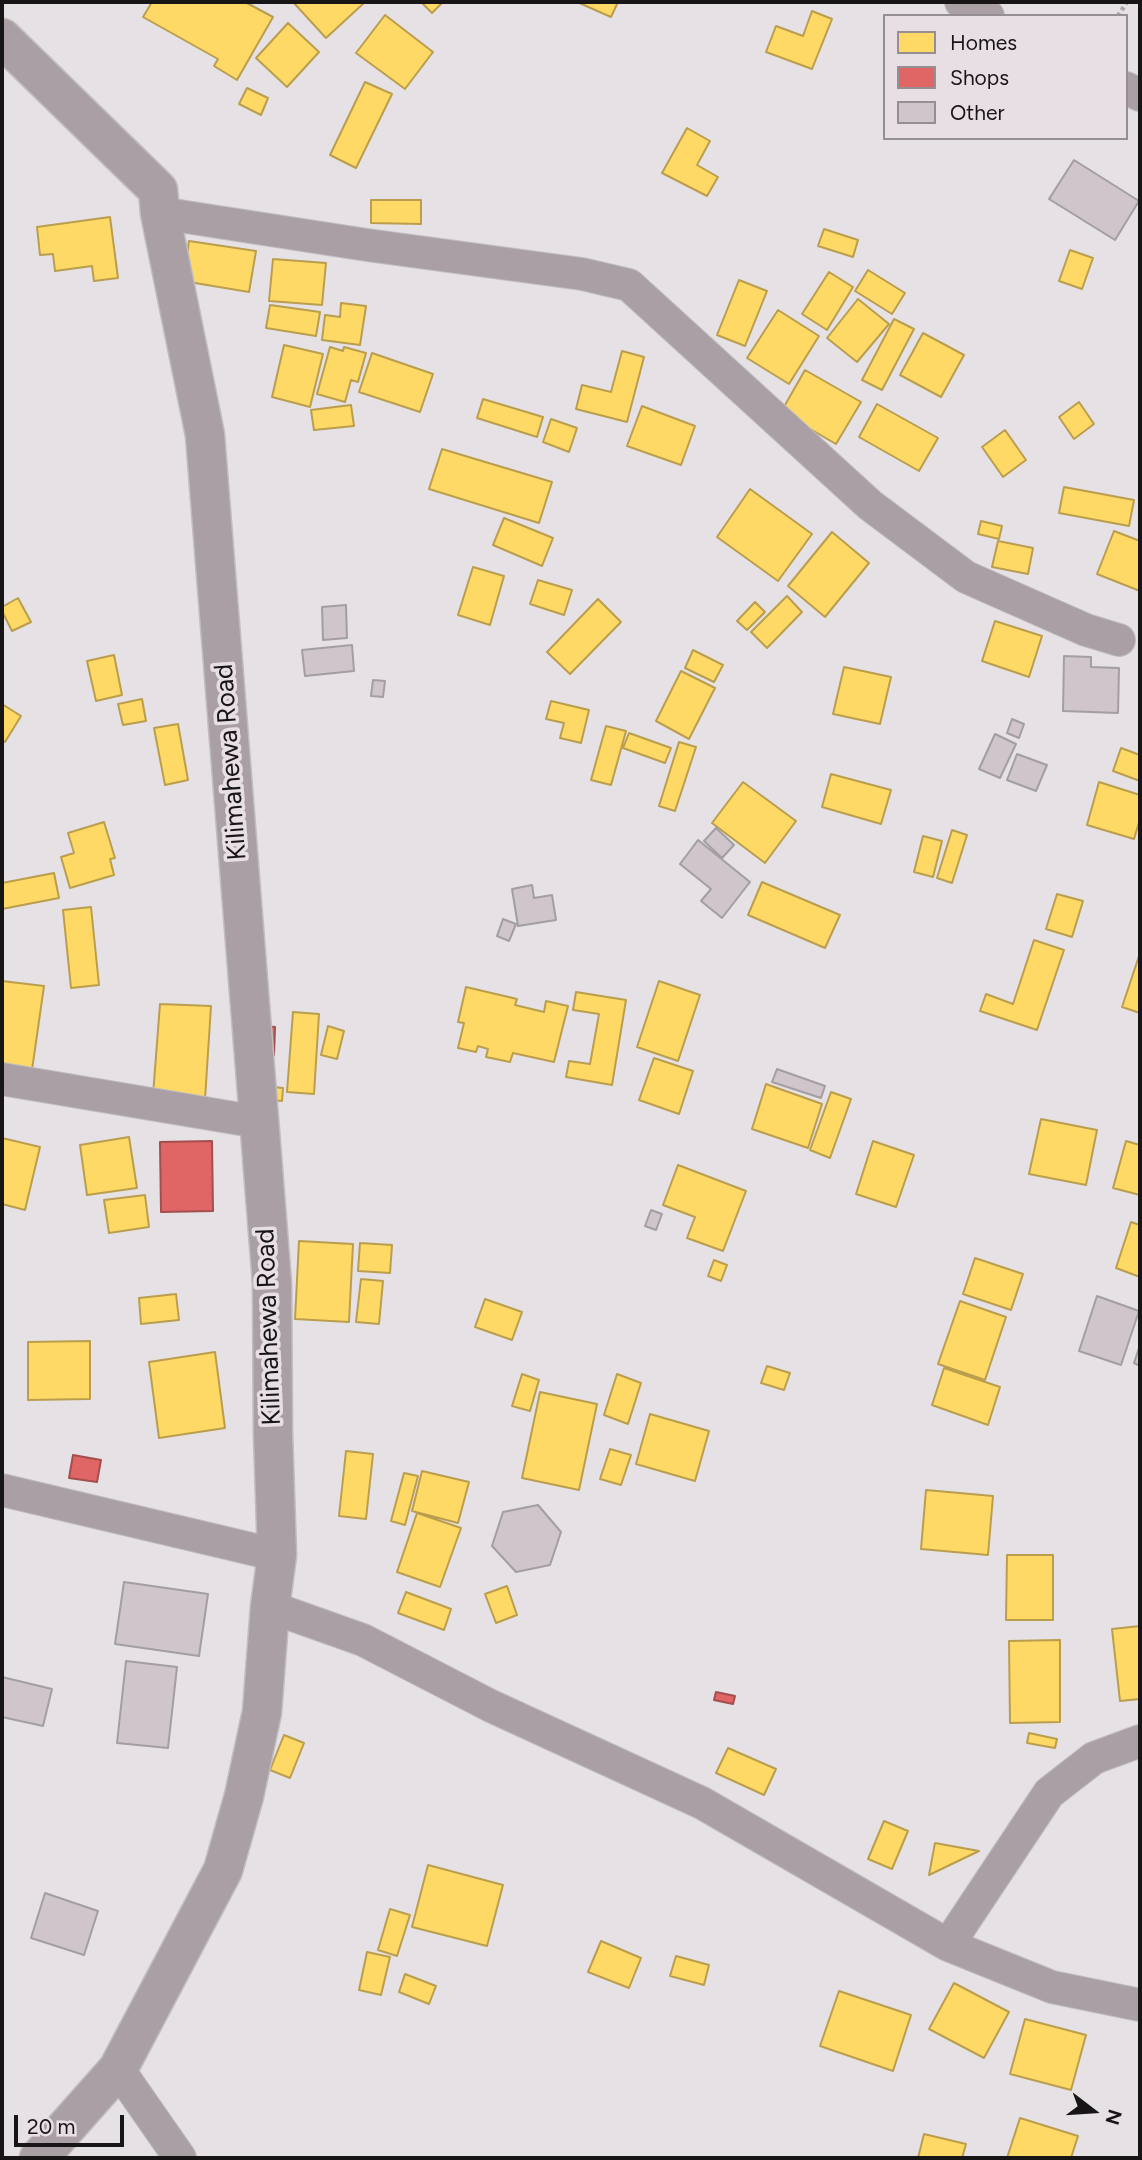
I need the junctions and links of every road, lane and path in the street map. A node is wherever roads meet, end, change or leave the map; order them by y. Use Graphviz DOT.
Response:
graph roads {
  1 [pos="961,2"];
  2 [pos="984,14"];
  3 [pos="2,38"];
  4 [pos="160,213"];
  5 [pos="1119,640"];
  6 [pos="2,1079"];
  7 [pos="258,1122"];
  8 [pos="2,1490"];
  9 [pos="277,1555"];
  10 [pos="270,1607"];
  11 [pos="1140,1741"];
  12 [pos="948,1944"];
  13 [pos="1140,2005"];
  14 [pos="118,2069"];
  15 [pos="39,2158"];
  16 [pos="180,2158"];
  1 -- 2 [label="street"];
  3 -- 4 [label="street, Kilimahewa Road"];
  4 -- 5 [label="street"];
  4 -- 7 [label="street, Kilimahewa Road"];
  6 -- 7 [label="street"];
  7 -- 9 [label="street, Kilimahewa Road"];
  8 -- 9 [label="street"];
  9 -- 10 [label="street, Kilimahewa Road"];
  10 -- 12 [label="street"];
  10 -- 14 [label="street, Kilimahewa Road"];
  11 -- 12 [label="street"];
  12 -- 13 [label="street"];
  14 -- 15 [label="street, Kilimahewa Road"];
  14 -- 16 [label="street"];
}
